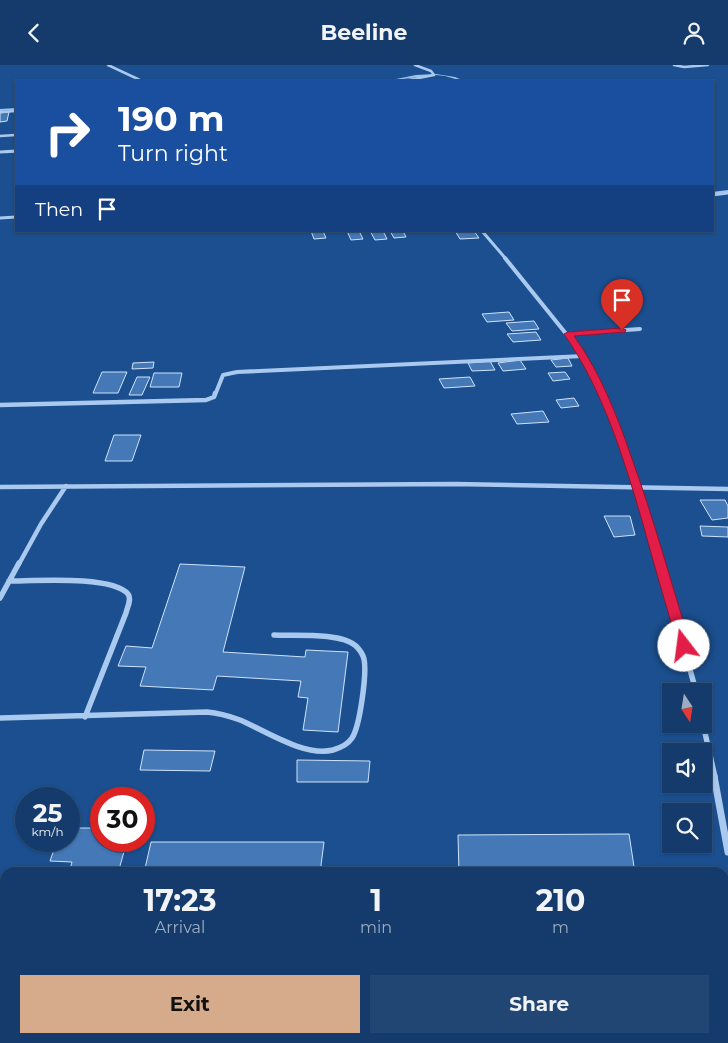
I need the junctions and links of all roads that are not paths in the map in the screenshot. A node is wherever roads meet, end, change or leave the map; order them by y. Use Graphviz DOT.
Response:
graph roads {
  1 [pos="108,65"];
  2 [pos="416,65"];
  3 [pos="674,65"];
  4 [pos="708,65"];
  5 [pos="140,80"];
  6 [pos="409,80"];
  7 [pos="15,111"];
  8 [pos="0,112"];
  9 [pos="15,135"];
  10 [pos="0,136"];
  11 [pos="15,151"];
  12 [pos="0,152"];
  13 [pos="728,193"];
  14 [pos="714,195"];
  15 [pos="15,217"];
  16 [pos="0,218"];
  17 [pos="483,232"];
  18 [pos="640,329"];
  19 [pos="568,334"];
  20 [pos="584,356"];
  21 [pos="0,405"];
  22 [pos="66,486"];
  23 [pos="637,486"];
  24 [pos="0,487"];
  25 [pos="728,489"];
  26 [pos="9,581"];
  27 [pos="0,598"];
  28 [pos="274,635"];
  29 [pos="694,683"];
  30 [pos="85,717"];
  31 [pos="0,718"];
  32 [pos="705,733"];
  33 [pos="728,852"];
  1 -- 5 [label="street"];
  2 -- 6 [label="street"];
  3 -- 4 [label="street"];
  7 -- 8 [label="street"];
  9 -- 10 [label="street"];
  11 -- 12 [label="street"];
  13 -- 14 [label="street"];
  15 -- 16 [label="street"];
  17 -- 19 [label="street"];
  18 -- 19 [label="street"];
  19 -- 20 [label="street"];
  20 -- 21 [label="street"];
  20 -- 23 [label="street"];
  22 -- 23 [label="street"];
  22 -- 24 [label="street"];
  22 -- 26 [label="street"];
  23 -- 25 [label="street"];
  23 -- 29 [label="street"];
  26 -- 27 [label="street"];
  26 -- 30 [label="street"];
  28 -- 30 [label="street"];
  30 -- 31 [label="street"];
  32 -- 33 [label="street"];
}
